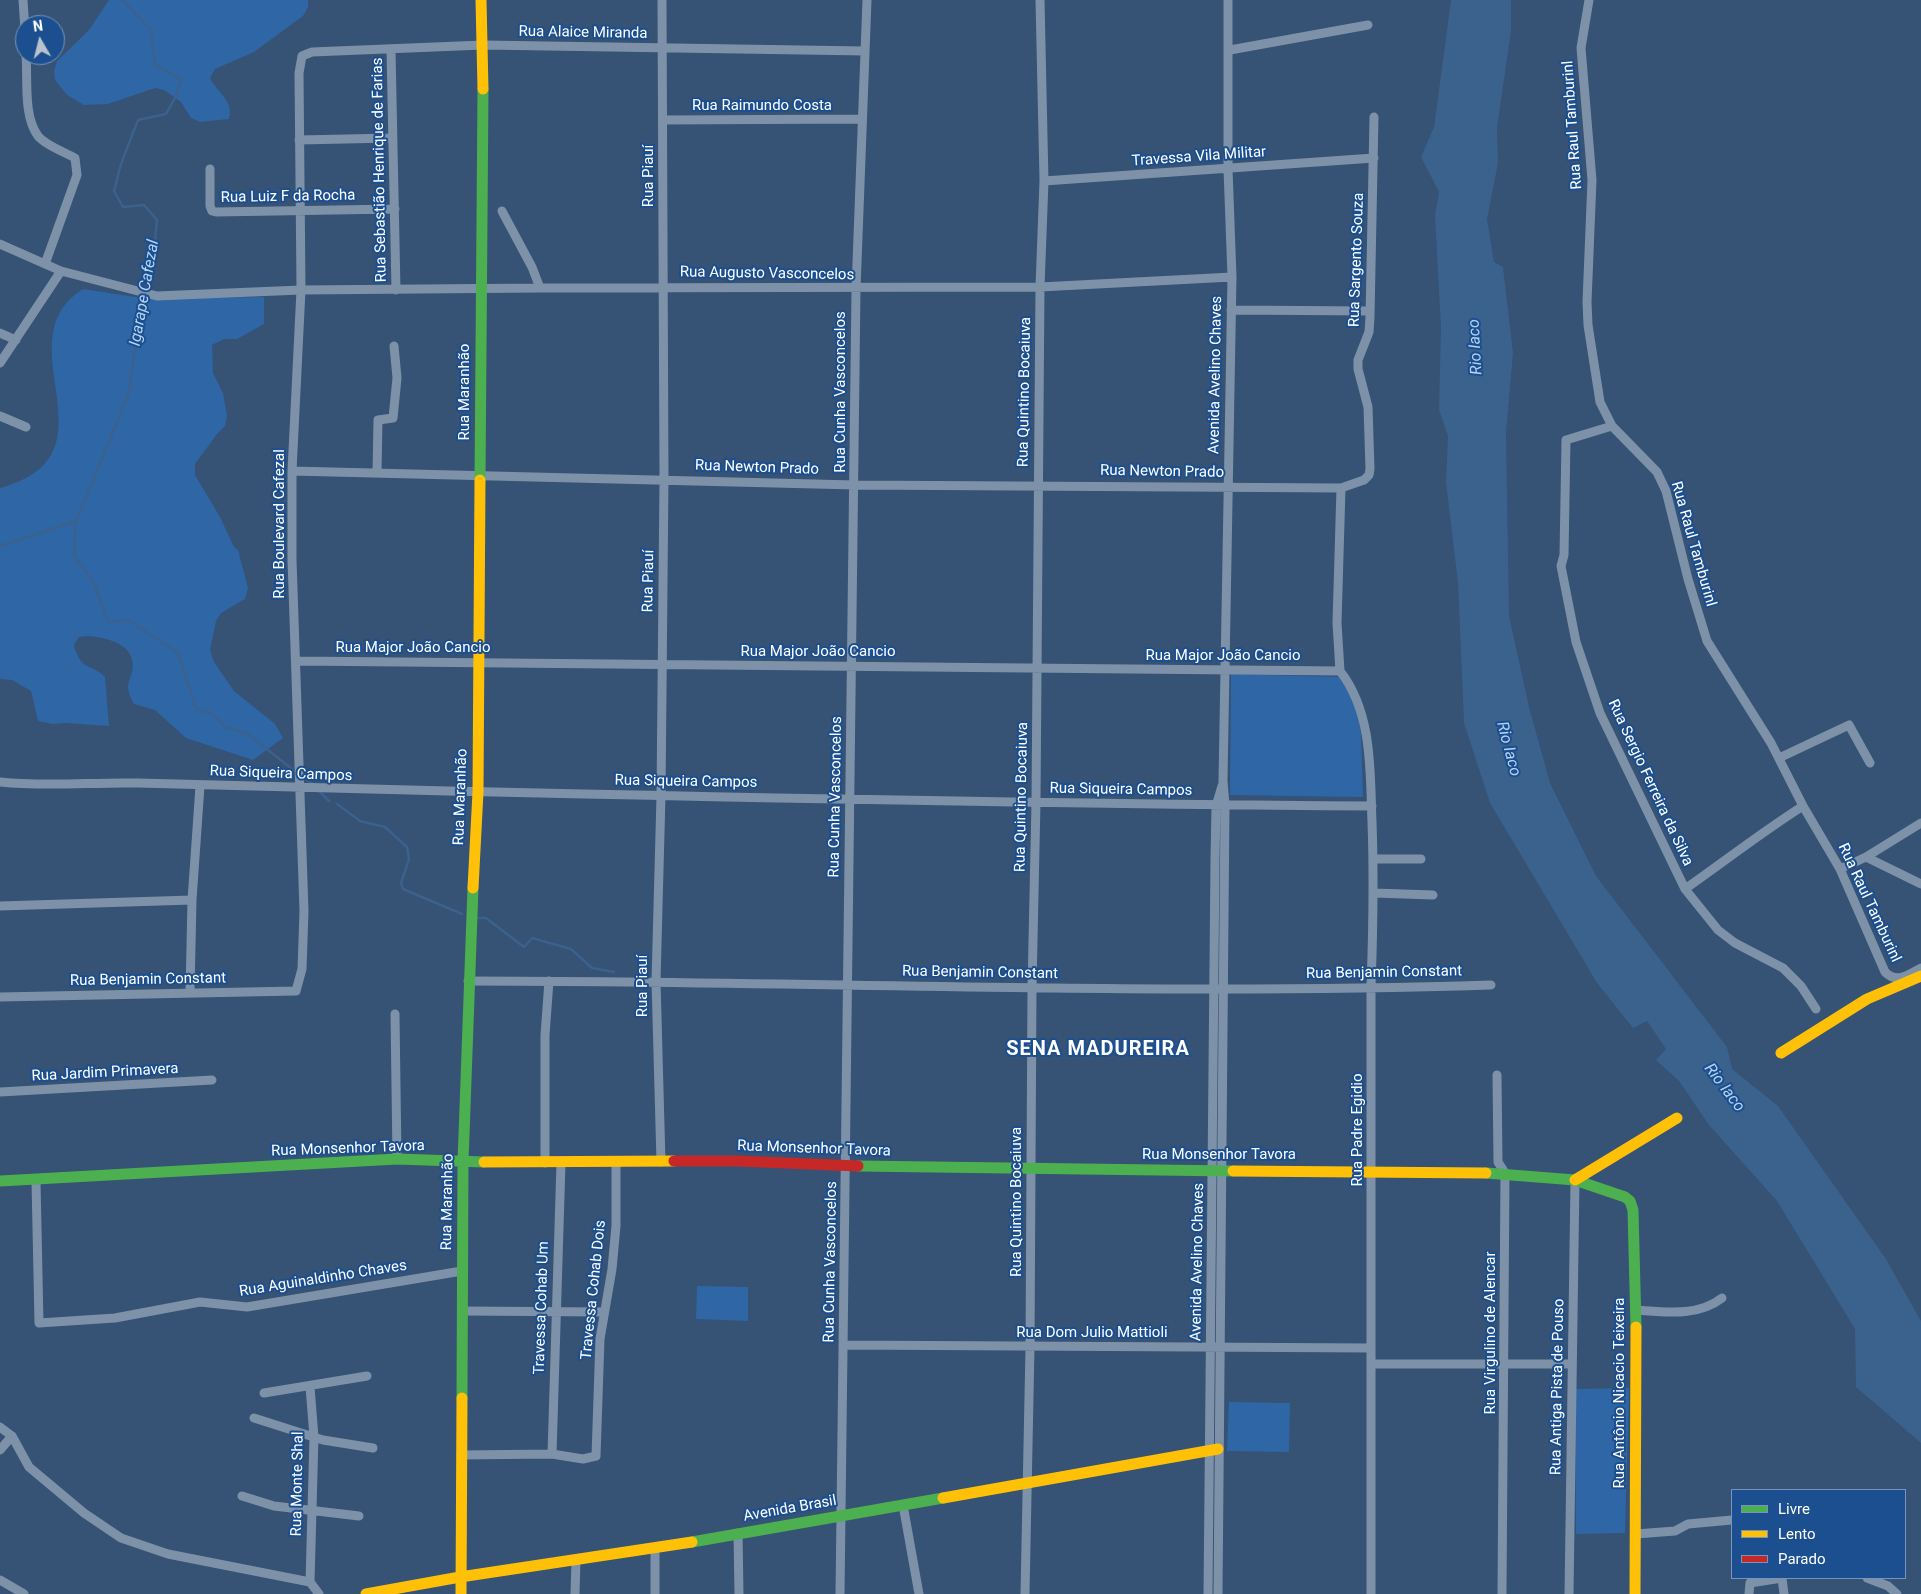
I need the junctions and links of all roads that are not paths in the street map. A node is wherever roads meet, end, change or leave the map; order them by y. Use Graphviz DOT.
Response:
graph roads {
  1 [pos="23,0"];
  2 [pos="481,0"];
  3 [pos="662,0"];
  4 [pos="867,0"];
  5 [pos="1040,0"];
  6 [pos="1228,0"];
  7 [pos="1588,0"];
  8 [pos="24,15"];
  9 [pos="1368,25"];
  10 [pos="483,45"];
  11 [pos="663,48"];
  12 [pos="391,50"];
  13 [pos="1230,50"];
  14 [pos="865,51"];
  15 [pos="302,56"];
  16 [pos="27,65"];
  17 [pos="1374,117"];
  18 [pos="862,119"];
  19 [pos="663,120"];
  20 [pos="392,138"];
  21 [pos="299,140"];
  22 [pos="1374,158"];
  23 [pos="210,169"];
  24 [pos="1228,169"];
  25 [pos="1044,181"];
  26 [pos="395,209"];
  27 [pos="502,211"];
  28 [pos="301,212"];
  29 [pos="0,244"];
  30 [pos="45,264"];
  31 [pos="61,271"];
  32 [pos="1232,277"];
  33 [pos="663,287"];
  34 [pos="1040,287"];
  35 [pos="481,288"];
  36 [pos="540,288"];
  37 [pos="856,289"];
  38 [pos="301,290"];
  39 [pos="396,290"];
  40 [pos="1231,310"];
  41 [pos="1370,311"];
  42 [pos="0,333"];
  43 [pos="16,340"];
  44 [pos="394,346"];
  45 [pos="0,363"];
  46 [pos="0,416"];
  47 [pos="1612,426"];
  48 [pos="26,427"];
  49 [pos="292,471"];
  50 [pos="377,473"];
  51 [pos="480,477"];
  52 [pos="664,478"];
  53 [pos="854,484"];
  54 [pos="1037,484"];
  55 [pos="1228,487"];
  56 [pos="1341,488"];
  57 [pos="296,661"];
  58 [pos="478,662"];
  59 [pos="661,665"];
  60 [pos="852,665"];
  61 [pos="1037,669"];
  62 [pos="1225,670"];
  63 [pos="1340,671"];
  64 [pos="1778,758"];
  65 [pos="1870,763"];
  66 [pos="0,782"];
  67 [pos="200,786"];
  68 [pos="300,789"];
  69 [pos="478,792"];
  70 [pos="661,796"];
  71 [pos="849,798"];
  72 [pos="1036,802"];
  73 [pos="1220,805"];
  74 [pos="1372,806"];
  75 [pos="1803,806"];
  76 [pos="1921,824"];
  77 [pos="1866,857"];
  78 [pos="1373,859"];
  79 [pos="1421,859"];
  80 [pos="1840,869"];
  81 [pos="1921,884"];
  82 [pos="1685,889"];
  83 [pos="1374,894"];
  84 [pos="1433,895"];
  85 [pos="192,900"];
  86 [pos="0,906"];
  87 [pos="1921,968"];
  88 [pos="1921,976"];
  89 [pos="656,980"];
  90 [pos="468,981"];
  91 [pos="549,981"];
  92 [pos="848,985"];
  93 [pos="1491,985"];
  94 [pos="1032,987"];
  95 [pos="1371,987"];
  96 [pos="1214,989"];
  97 [pos="1224,989"];
  98 [pos="296,991"];
  99 [pos="190,992"];
  100 [pos="0,997"];
  101 [pos="1816,1009"];
  102 [pos="395,1014"];
  103 [pos="1781,1053"];
  104 [pos="1497,1075"];
  105 [pos="212,1080"];
  106 [pos="0,1092"];
  107 [pos="1678,1118"];
  108 [pos="396,1160"];
  109 [pos="463,1162"];
  110 [pos="561,1162"];
  111 [pos="616,1162"];
  112 [pos="661,1162"];
  113 [pos="545,1163"];
  114 [pos="846,1166"];
  115 [pos="1030,1169"];
  116 [pos="1218,1169"];
  117 [pos="1372,1171"];
  118 [pos="1505,1173"];
  119 [pos="1575,1180"];
  120 [pos="0,1181"];
  121 [pos="36,1181"];
  122 [pos="1624,1196"];
  123 [pos="462,1271"];
  124 [pos="1722,1298"];
  125 [pos="1636,1310"];
  126 [pos="462,1311"];
  127 [pos="555,1312"];
  128 [pos="604,1312"];
  129 [pos="844,1345"];
  130 [pos="1210,1346"];
  131 [pos="1221,1346"];
  132 [pos="1030,1347"];
  133 [pos="1371,1348"];
  134 [pos="1371,1364"];
  135 [pos="1505,1364"];
  136 [pos="1571,1364"];
  137 [pos="368,1376"];
  138 [pos="310,1387"];
  139 [pos="264,1393"];
  140 [pos="254,1418"];
  141 [pos="0,1426"];
  142 [pos="12,1436"];
  143 [pos="314,1437"];
  144 [pos="373,1448"];
  145 [pos="1214,1449"];
  146 [pos="0,1450"];
  147 [pos="552,1454"];
  148 [pos="461,1455"];
  149 [pos="1026,1484"];
  150 [pos="242,1496"];
  151 [pos="903,1505"];
  152 [pos="312,1511"];
  153 [pos="841,1515"];
  154 [pos="359,1516"];
  155 [pos="1731,1520"];
  156 [pos="738,1533"];
  157 [pos="1636,1534"];
  158 [pos="655,1549"];
  159 [pos="576,1560"];
  160 [pos="460,1577"];
  161 [pos="1776,1579"];
  162 [pos="1782,1579"];
  163 [pos="1870,1579"];
  164 [pos="0,1580"];
  165 [pos="310,1582"];
  166 [pos="24,1594"];
  167 [pos="319,1594"];
  168 [pos="366,1594"];
  169 [pos="461,1594"];
  170 [pos="575,1594"];
  171 [pos="655,1594"];
  172 [pos="739,1594"];
  173 [pos="840,1594"];
  174 [pos="919,1594"];
  175 [pos="1025,1594"];
  176 [pos="1208,1594"];
  177 [pos="1218,1594"];
  178 [pos="1371,1594"];
  179 [pos="1502,1594"];
  180 [pos="1569,1594"];
  181 [pos="1635,1594"];
  182 [pos="1750,1594"];
  183 [pos="1784,1594"];
  184 [pos="1898,1594"];
  1 -- 8 [label="street"];
  2 -- 10 [label="street, Rua Maranhão"];
  3 -- 11 [label="street, Rua Piauí"];
  4 -- 14 [label="street, Rua Cunha Vasconcelos"];
  5 -- 25 [label="street, Rua Quintino Bocaiuva"];
  6 -- 13 [label="street, Avenida Avelino Chaves"];
  7 -- 47 [label="street, Rua Raul Tamburinl"];
  9 -- 13 [label="street"];
  10 -- 11 [label="street, Rua Alaice Miranda"];
  10 -- 12 [label="street, Rua Alaice Miranda"];
  10 -- 35 [label="street, Rua Maranhão"];
  11 -- 14 [label="street, Rua Alaice Miranda"];
  11 -- 19 [label="street, Rua Piauí"];
  12 -- 15 [label="street, Rua Alaice Miranda"];
  12 -- 20 [label="street, Rua Sebastião Henrique de Farias"];
  13 -- 24 [label="street, Avenida Avelino Chaves"];
  14 -- 18 [label="street, Rua Cunha Vasconcelos"];
  15 -- 21 [label="street, Rua Boulevard Cafezal"];
  16 -- 30 [label="street"];
  17 -- 22 [label="street, Rua Sargento Souza"];
  18 -- 19 [label="street, Rua Raimundo Costa"];
  18 -- 37 [label="street, Rua Cunha Vasconcelos"];
  19 -- 33 [label="street, Rua Piauí"];
  20 -- 21 [label="street"];
  20 -- 26 [label="street, Rua Sebastião Henrique de Farias"];
  21 -- 28 [label="street, Rua Boulevard Cafezal"];
  22 -- 24 [label="street, Travessa Vila Militar"];
  22 -- 41 [label="street, Rua Sargento Souza"];
  23 -- 28 [label="street, Rua Luiz F da Rocha"];
  24 -- 25 [label="street, Travessa Vila Militar"];
  24 -- 32 [label="street, Avenida Avelino Chaves"];
  25 -- 34 [label="street, Rua Quintino Bocaiuva"];
  26 -- 28 [label="street, Rua Luiz F da Rocha"];
  26 -- 39 [label="street, Rua Sebastião Henrique de Farias"];
  27 -- 36 [label="street"];
  28 -- 38 [label="street, Rua Boulevard Cafezal"];
  29 -- 30 [label="street, Rua Augusto Vasconcelos"];
  30 -- 31 [label="street, Rua Augusto Vasconcelos"];
  31 -- 38 [label="street, Rua Augusto Vasconcelos"];
  31 -- 43 [label="street"];
  32 -- 34 [label="street, Rua Augusto Vasconcelos"];
  32 -- 40 [label="street, Avenida Avelino Chaves"];
  33 -- 36 [label="street, Rua Augusto Vasconcelos"];
  33 -- 37 [label="street, Rua Augusto Vasconcelos"];
  33 -- 52 [label="street, Rua Piauí"];
  34 -- 37 [label="street, Rua Augusto Vasconcelos"];
  34 -- 54 [label="street, Rua Quintino Bocaiuva"];
  35 -- 36 [label="street, Rua Augusto Vasconcelos"];
  35 -- 39 [label="street, Rua Augusto Vasconcelos"];
  35 -- 51 [label="street, Rua Maranhão"];
  37 -- 53 [label="street, Rua Cunha Vasconcelos"];
  38 -- 39 [label="street, Rua Augusto Vasconcelos"];
  38 -- 49 [label="street, Rua Boulevard Cafezal"];
  40 -- 41 [label="street"];
  40 -- 55 [label="street, Avenida Avelino Chaves"];
  41 -- 56 [label="street, Rua Sargento Souza"];
  42 -- 43 [label="street"];
  43 -- 45 [label="street"];
  44 -- 50 [label="street"];
  46 -- 48 [label="street"];
  47 -- 64 [label="street, Rua Raul Tamburinl"];
  47 -- 82 [label="street, Rua Sergio Ferreira da Silva"];
  49 -- 50 [label="street, Rua Newton Prado"];
  49 -- 57 [label="street, Rua Boulevard Cafezal"];
  50 -- 51 [label="street, Rua Newton Prado"];
  51 -- 52 [label="street, Rua Newton Prado"];
  51 -- 58 [label="street, Rua Maranhão"];
  52 -- 53 [label="street, Rua Newton Prado"];
  52 -- 59 [label="street, Rua Piauí"];
  53 -- 54 [label="street, Rua Newton Prado"];
  53 -- 60 [label="street, Rua Cunha Vasconcelos"];
  54 -- 55 [label="street, Rua Newton Prado"];
  54 -- 61 [label="street, Rua Quintino Bocaiuva"];
  55 -- 56 [label="street, Rua Newton Prado"];
  55 -- 62 [label="street, Avenida Avelino Chaves"];
  56 -- 63 [label="street"];
  57 -- 58 [label="street, Rua Major João Cancio"];
  57 -- 68 [label="street, Rua Boulevard Cafezal"];
  58 -- 59 [label="street, Rua Major João Cancio"];
  58 -- 69 [label="street, Rua Maranhão"];
  59 -- 60 [label="street, Rua Major João Cancio"];
  59 -- 70 [label="street, Rua Piauí"];
  60 -- 61 [label="street, Rua Major João Cancio"];
  60 -- 71 [label="street, Rua Cunha Vasconcelos"];
  61 -- 62 [label="street, Rua Major João Cancio"];
  61 -- 72 [label="street, Rua Quintino Bocaiuva"];
  62 -- 63 [label="street, Rua Major João Cancio"];
  62 -- 73 [label="street, Avenida Avelino Chaves"];
  63 -- 74 [label="street, Rua Padre Egidio"];
  64 -- 65 [label="street"];
  64 -- 75 [label="street, Rua Raul Tamburinl"];
  66 -- 67 [label="street, Rua Siqueira Campos"];
  67 -- 68 [label="street, Rua Siqueira Campos"];
  67 -- 85 [label="street"];
  68 -- 69 [label="street, Rua Siqueira Campos"];
  68 -- 98 [label="street, Rua Boulevard Cafezal"];
  69 -- 70 [label="street, Rua Siqueira Campos"];
  69 -- 90 [label="street, Rua Maranhão"];
  70 -- 71 [label="street, Rua Siqueira Campos"];
  70 -- 89 [label="street, Rua Piauí"];
  71 -- 72 [label="street, Rua Siqueira Campos"];
  71 -- 92 [label="street, Rua Cunha Vasconcelos"];
  72 -- 73 [label="street, Rua Siqueira Campos"];
  72 -- 94 [label="street, Rua Quintino Bocaiuva"];
  73 -- 74 [label="street, Rua Siqueira Campos"];
  73 -- 96 [label="street, Avenida Avelino Chaves"];
  73 -- 97 [label="street, Avenida Avelino Chaves"];
  74 -- 78 [label="street, Rua Padre Egidio"];
  75 -- 80 [label="street, Rua Raul Tamburinl"];
  75 -- 82 [label="street"];
  76 -- 77 [label="street"];
  77 -- 80 [label="street"];
  77 -- 81 [label="street"];
  78 -- 79 [label="street"];
  78 -- 83 [label="street, Rua Padre Egidio"];
  80 -- 87 [label="street, Rua Raul Tamburinl"];
  82 -- 101 [label="street, Rua Sergio Ferreira da Silva"];
  83 -- 84 [label="street"];
  83 -- 95 [label="street, Rua Padre Egidio"];
  85 -- 86 [label="street"];
  85 -- 99 [label="street"];
  88 -- 103 [label="street"];
  89 -- 91 [label="street, Rua Benjamin Constant"];
  89 -- 92 [label="street, Rua Benjamin Constant"];
  89 -- 112 [label="street, Rua Piauí"];
  90 -- 91 [label="street, Rua Benjamin Constant"];
  90 -- 109 [label="street, Rua Maranhão"];
  91 -- 113 [label="street"];
  92 -- 94 [label="street, Rua Benjamin Constant"];
  92 -- 114 [label="street, Rua Cunha Vasconcelos"];
  93 -- 95 [label="street, Rua Benjamin Constant"];
  94 -- 96 [label="street, Rua Benjamin Constant"];
  94 -- 115 [label="street, Rua Quintino Bocaiuva"];
  95 -- 97 [label="street, Rua Benjamin Constant"];
  95 -- 117 [label="street, Rua Padre Egidio"];
  96 -- 97 [label="street, Rua Benjamin Constant"];
  96 -- 116 [label="street, Avenida Avelino Chaves"];
  97 -- 116 [label="street, Avenida Avelino Chaves"];
  98 -- 99 [label="street, Rua Benjamin Constant"];
  99 -- 100 [label="street, Rua Benjamin Constant"];
  102 -- 108 [label="street"];
  104 -- 118 [label="street, Rua Virgulino de Alencar"];
  105 -- 106 [label="street, Rua Jardim Primavera"];
  107 -- 119 [label="street"];
  108 -- 109 [label="street, Rua Monsenhor Tavora"];
  108 -- 121 [label="street, Rua Monsenhor Tavora"];
  109 -- 113 [label="street, Rua Monsenhor Tavora"];
  109 -- 123 [label="street, Rua Maranhão"];
  110 -- 111 [label="street, Rua Monsenhor Tavora"];
  110 -- 113 [label="street, Rua Monsenhor Tavora"];
  110 -- 127 [label="street, Travessa Cohab Um"];
  111 -- 112 [label="street, Rua Monsenhor Tavora"];
  111 -- 128 [label="street, Travessa Cohab Dois"];
  112 -- 114 [label="street, Rua Monsenhor Tavora"];
  114 -- 115 [label="street, Rua Monsenhor Tavora"];
  114 -- 129 [label="street, Rua Cunha Vasconcelos"];
  115 -- 116 [label="street, Rua Monsenhor Tavora"];
  115 -- 132 [label="street, Rua Quintino Bocaiuva"];
  116 -- 117 [label="street, Rua Monsenhor Tavora"];
  116 -- 130 [label="street, Avenida Avelino Chaves"];
  116 -- 131 [label="street, Avenida Avelino Chaves"];
  117 -- 118 [label="street, Rua Monsenhor Tavora"];
  117 -- 133 [label="street, Rua Padre Egidio"];
  118 -- 119 [label="street, Rua Monsenhor Tavora"];
  118 -- 135 [label="street, Rua Virgulino de Alencar"];
  119 -- 122 [label="street, Rua Monsenhor Tavora"];
  119 -- 136 [label="street, Rua Antiga Pista de Pouso"];
  120 -- 121 [label="street, Rua Monsenhor Tavora"];
  121 -- 123 [label="street, Rua Aguinaldinho Chaves"];
  122 -- 125 [label="street, Rua Antônio Nicacio Teixeira"];
  123 -- 126 [label="street, Rua Maranhão"];
  124 -- 125 [label="street"];
  125 -- 157 [label="street, Rua Antônio Nicacio Teixeira"];
  126 -- 127 [label="street"];
  126 -- 148 [label="street, Rua Maranhão"];
  127 -- 128 [label="street"];
  127 -- 147 [label="street, Travessa Cohab Um"];
  128 -- 147 [label="street, Travessa Cohab Dois"];
  129 -- 132 [label="street, Rua Dom Julio Mattioli"];
  129 -- 153 [label="street, Rua Cunha Vasconcelos"];
  130 -- 131 [label="street, Rua Dom Julio Mattioli"];
  130 -- 132 [label="street, Rua Dom Julio Mattioli"];
  130 -- 145 [label="street, Avenida Avelino Chaves"];
  131 -- 133 [label="street, Rua Dom Julio Mattioli"];
  131 -- 145 [label="street, Avenida Avelino Chaves"];
  132 -- 149 [label="street, Rua Quintino Bocaiuva"];
  133 -- 134 [label="street, Rua Padre Egidio"];
  134 -- 135 [label="street"];
  134 -- 178 [label="street, Rua Padre Egidio"];
  135 -- 136 [label="street"];
  135 -- 179 [label="street, Rua Virgulino de Alencar"];
  136 -- 180 [label="street, Rua Antiga Pista de Pouso"];
  137 -- 138 [label="street"];
  138 -- 139 [label="street"];
  138 -- 143 [label="street, Rua Monte Shal"];
  140 -- 143 [label="street"];
  141 -- 142 [label="street"];
  142 -- 146 [label="street"];
  142 -- 165 [label="street"];
  143 -- 144 [label="street"];
  143 -- 152 [label="street, Rua Monte Shal"];
  145 -- 149 [label="street, Avenida Brasil"];
  145 -- 176 [label="street, Avenida Avelino Chaves"];
  145 -- 177 [label="street, Avenida Avelino Chaves"];
  147 -- 148 [label="street"];
  148 -- 160 [label="street, Rua Maranhão"];
  149 -- 151 [label="street, Avenida Brasil"];
  149 -- 175 [label="street, Rua Quintino Bocaiuva"];
  150 -- 152 [label="street"];
  151 -- 153 [label="street, Avenida Brasil"];
  151 -- 174 [label="street"];
  152 -- 154 [label="street"];
  152 -- 165 [label="street, Rua Monte Shal"];
  153 -- 156 [label="street, Avenida Brasil"];
  153 -- 173 [label="street, Rua Cunha Vasconcelos"];
  155 -- 157 [label="street"];
  156 -- 158 [label="street, Avenida Brasil"];
  156 -- 172 [label="street"];
  157 -- 181 [label="street, Rua Antônio Nicacio Teixeira"];
  158 -- 159 [label="street, Avenida Brasil"];
  158 -- 171 [label="street"];
  159 -- 160 [label="street, Avenida Brasil"];
  159 -- 170 [label="street"];
  160 -- 168 [label="street, Avenida Brasil"];
  160 -- 169 [label="street, Rua Maranhão"];
  161 -- 182 [label="street"];
  162 -- 183 [label="street"];
  163 -- 184 [label="street"];
  164 -- 166 [label="street"];
  165 -- 167 [label="street"];
}
